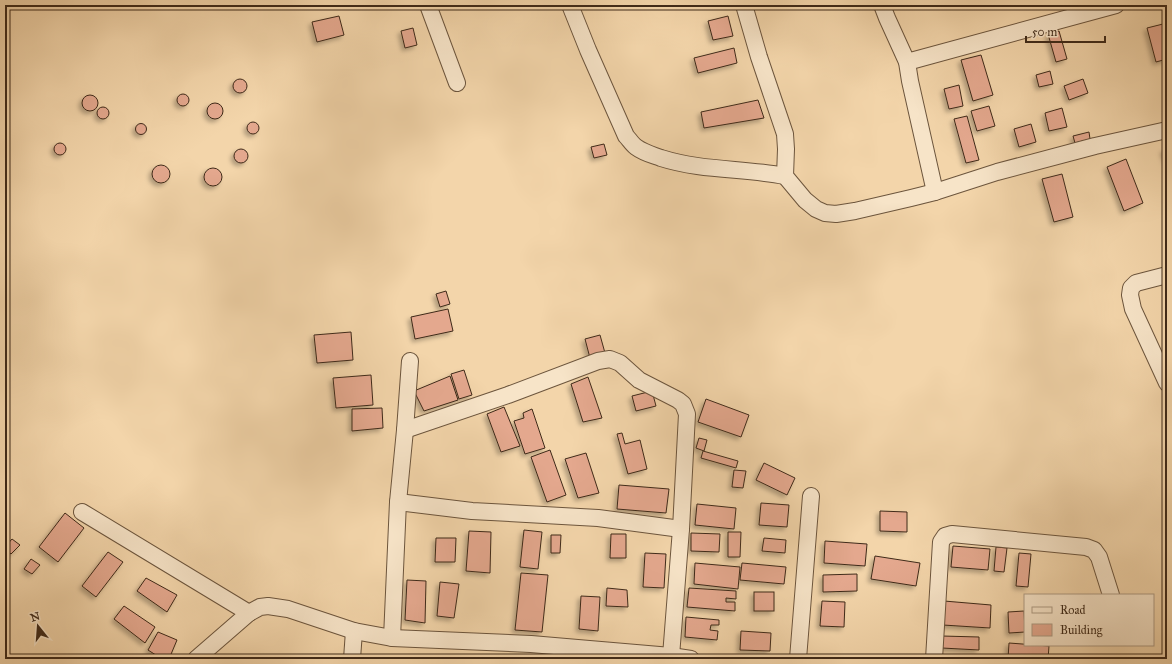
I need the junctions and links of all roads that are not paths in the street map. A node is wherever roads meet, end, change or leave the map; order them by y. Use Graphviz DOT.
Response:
graph roads {
  1 [pos="428,5"];
  2 [pos="570,5"];
  3 [pos="744,5"];
  4 [pos="882,5"];
  5 [pos="1116,5"];
  6 [pos="907,62"];
  7 [pos="457,83"];
  8 [pos="1167,130"];
  9 [pos="785,176"];
  10 [pos="935,192"];
  11 [pos="1167,275"];
  12 [pos="410,361"];
  13 [pos="1167,383"];
  14 [pos="405,430"];
  15 [pos="811,496"];
  16 [pos="398,502"];
  17 [pos="82,512"];
  18 [pos="681,529"];
  19 [pos="1111,594"];
  20 [pos="249,612"];
  21 [pos="354,632"];
  22 [pos="392,638"];
  23 [pos="530,651"];
  24 [pos="671,656"];
  25 [pos="196,659"];
  26 [pos="352,659"];
  27 [pos="691,659"];
  28 [pos="798,659"];
  29 [pos="934,659"];
  1 -- 7 [label="street"];
  2 -- 9 [label="street"];
  3 -- 9 [label="street"];
  4 -- 6 [label="street"];
  5 -- 6 [label="street"];
  6 -- 10 [label="street"];
  8 -- 10 [label="street"];
  9 -- 10 [label="street"];
  11 -- 13 [label="street"];
  12 -- 14 [label="street"];
  14 -- 16 [label="street"];
  14 -- 18 [label="street"];
  15 -- 28 [label="street"];
  16 -- 18 [label="street"];
  16 -- 22 [label="street"];
  17 -- 20 [label="street"];
  18 -- 24 [label="street"];
  19 -- 29 [label="street"];
  20 -- 21 [label="street"];
  20 -- 25 [label="street"];
  21 -- 22 [label="street"];
  21 -- 26 [label="street"];
  22 -- 23 [label="street"];
  23 -- 24 [label="street"];
  24 -- 27 [label="street"];
}
